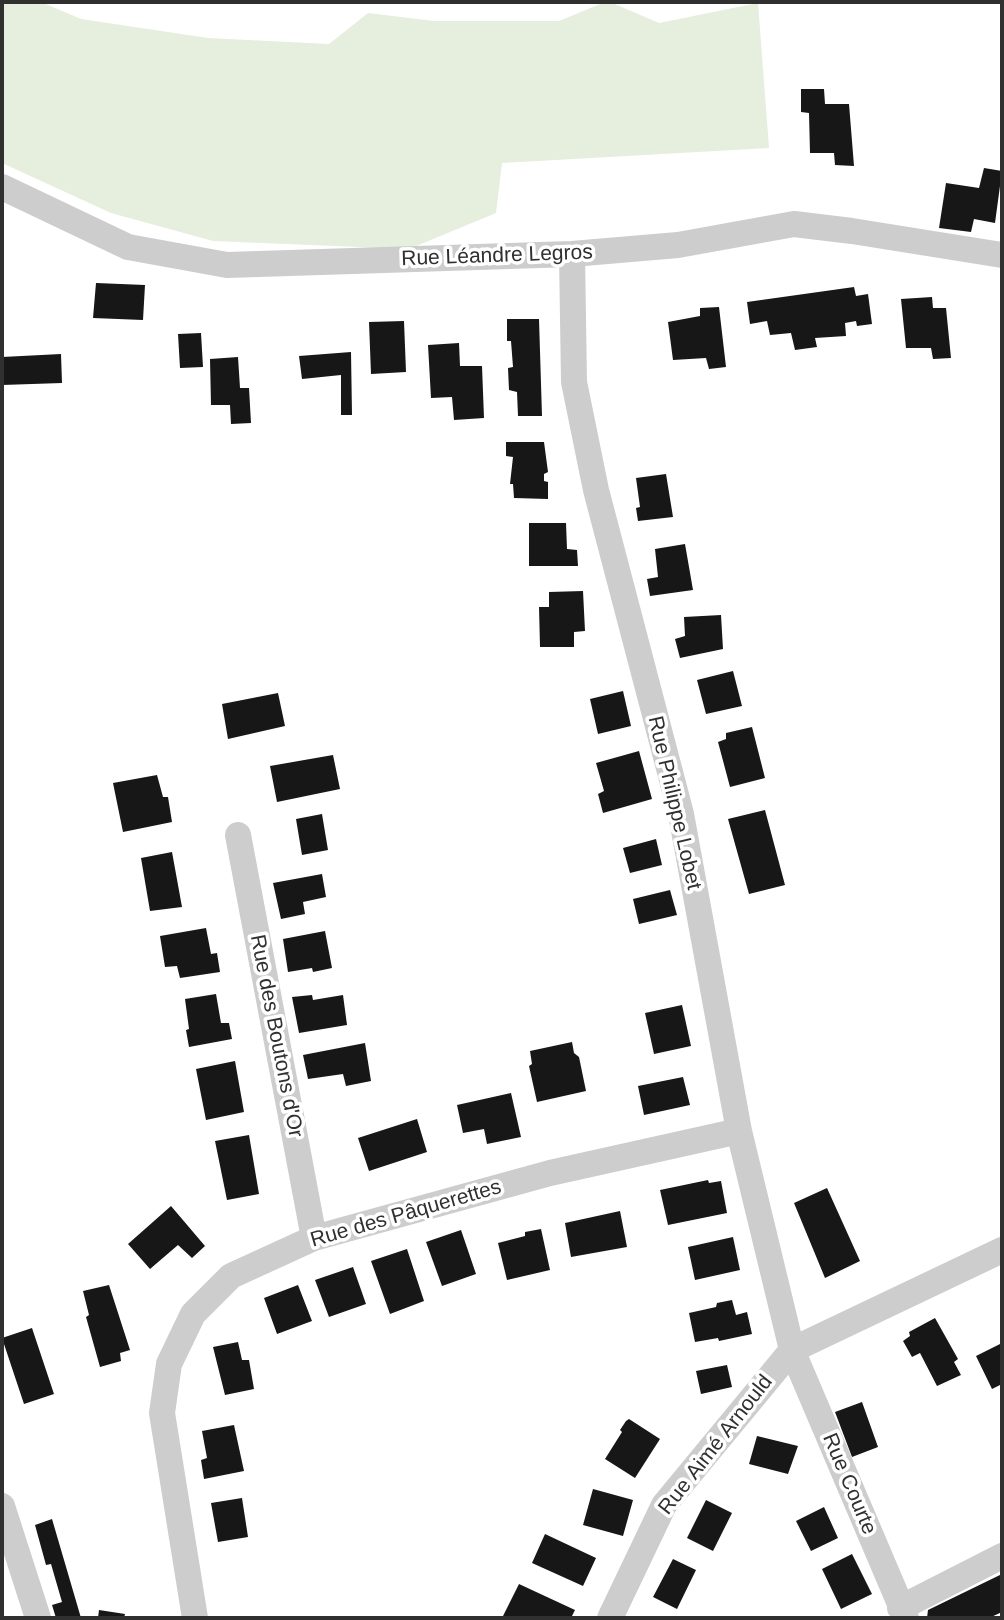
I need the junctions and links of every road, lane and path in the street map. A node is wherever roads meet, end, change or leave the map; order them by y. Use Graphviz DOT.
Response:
graph roads {
  1 [pos="2,187"];
  2 [pos="572,254"];
  3 [pos="1002,255"];
  4 [pos="238,835"];
  5 [pos="739,1131"];
  6 [pos="314,1238"];
  7 [pos="1002,1250"];
  8 [pos="792,1350"];
  9 [pos="2,1506"];
  10 [pos="1002,1556"];
  11 [pos="903,1613"];
  12 [pos="38,1618"];
  13 [pos="195,1618"];
  14 [pos="610,1618"];
  1 -- 2 [label="street, Rue Léandre Legros"];
  2 -- 3 [label="street, Rue Léandre Legros"];
  2 -- 5 [label="street, Rue Philippe Lobet"];
  4 -- 6 [label="street, Rue des Boutons d'Or"];
  5 -- 6 [label="street, Rue des Pâquerettes"];
  5 -- 8 [label="street, Rue Philippe Lobet"];
  6 -- 13 [label="street, Rue des Pâquerettes"];
  7 -- 8 [label="street"];
  8 -- 11 [label="street, Rue Courte"];
  8 -- 14 [label="street, Rue Aimé Arnould"];
  9 -- 12 [label="street"];
  10 -- 11 [label="street"];
}
